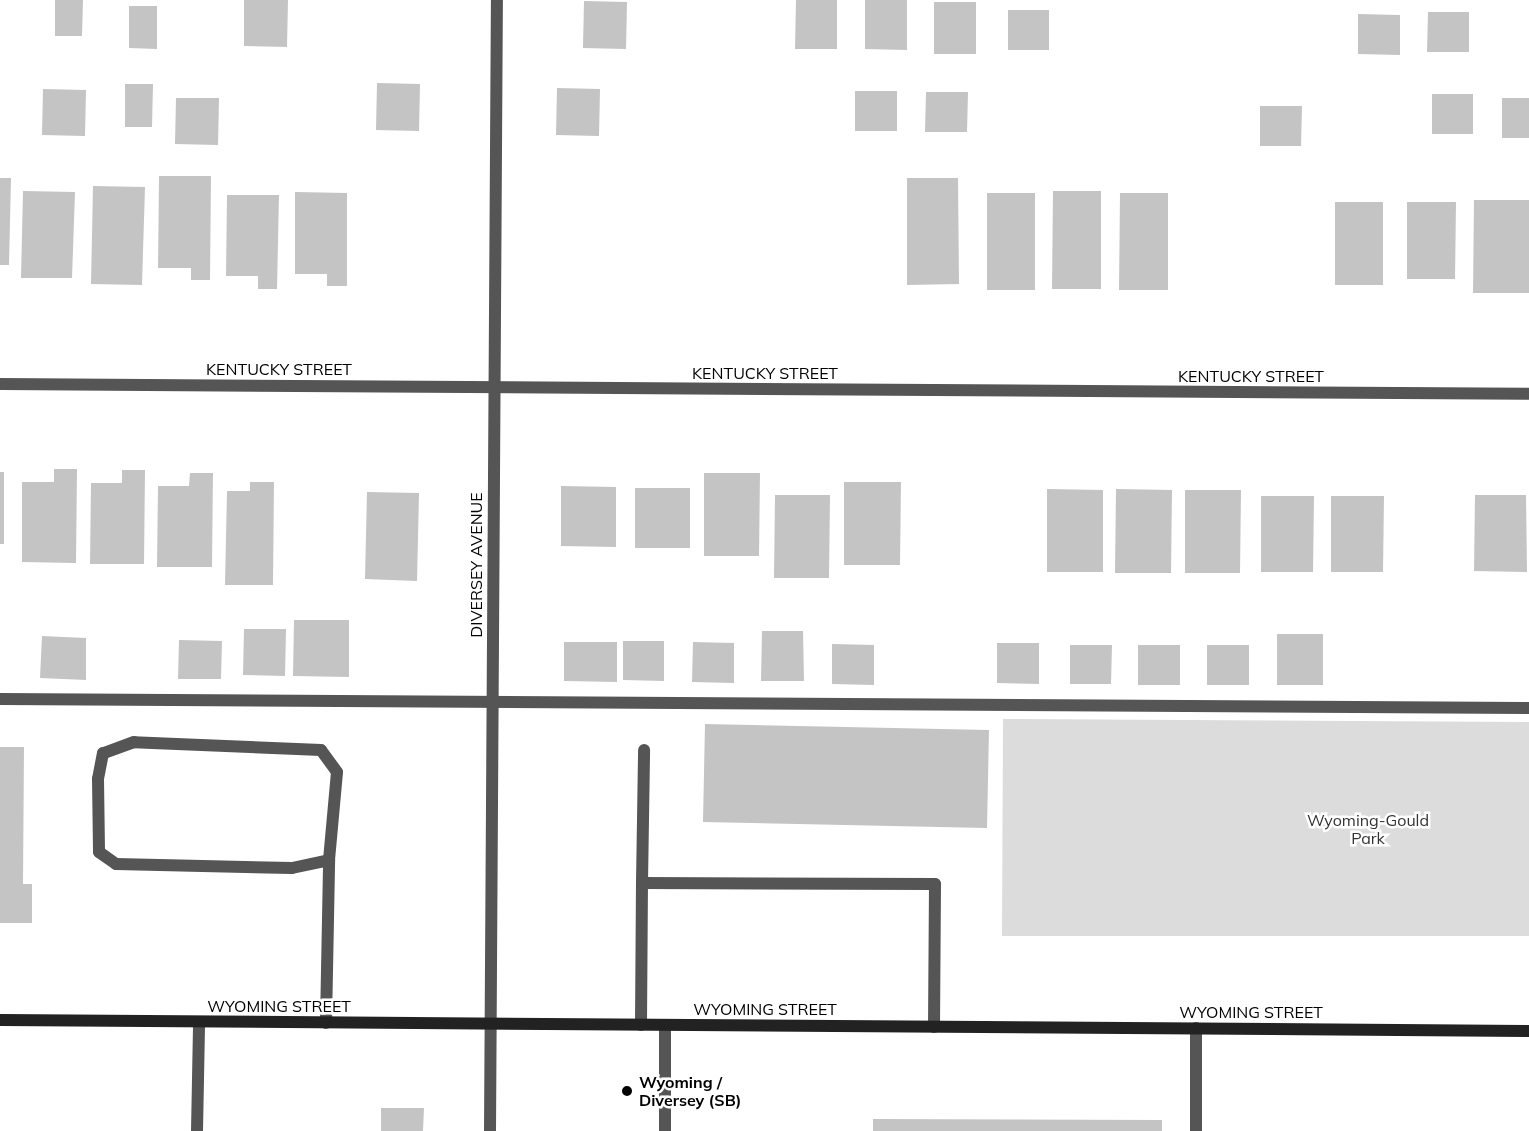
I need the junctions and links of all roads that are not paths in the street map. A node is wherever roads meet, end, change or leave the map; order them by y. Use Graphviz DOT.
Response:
graph roads {
  1 [pos="496,0"];
  2 [pos="0,384"];
  3 [pos="493,387"];
  4 [pos="1529,394"];
  5 [pos="0,699"];
  6 [pos="492,701"];
  7 [pos="1529,708"];
  8 [pos="644,750"];
  9 [pos="329,860"];
  10 [pos="642,883"];
  11 [pos="0,1020"];
  12 [pos="199,1022"];
  13 [pos="326,1023"];
  14 [pos="490,1024"];
  15 [pos="641,1025"];
  16 [pos="665,1025"];
  17 [pos="934,1027"];
  18 [pos="1196,1028"];
  19 [pos="1529,1031"];
  20 [pos="197,1131"];
  21 [pos="490,1131"];
  22 [pos="666,1131"];
  23 [pos="1196,1131"];
  1 -- 3 [label="street, DIVERSEY AVENUE"];
  2 -- 3 [label="street, KENTUCKY STREET"];
  3 -- 4 [label="street, KENTUCKY STREET"];
  3 -- 6 [label="street, DIVERSEY AVENUE"];
  5 -- 6 [label="street"];
  6 -- 7 [label="street"];
  6 -- 14 [label="street, DIVERSEY AVENUE"];
  8 -- 10 [label="street"];
  9 -- 9 [label="street"];
  9 -- 13 [label="street"];
  10 -- 15 [label="street"];
  10 -- 17 [label="street"];
  11 -- 12 [label="street, WYOMING STREET"];
  12 -- 13 [label="street, WYOMING STREET"];
  12 -- 20 [label="street"];
  13 -- 14 [label="street, WYOMING STREET"];
  14 -- 15 [label="street, WYOMING STREET"];
  14 -- 21 [label="street, DIVERSEY AVENUE"];
  15 -- 16 [label="street, WYOMING STREET"];
  16 -- 17 [label="street, WYOMING STREET"];
  16 -- 22 [label="street"];
  17 -- 18 [label="street, WYOMING STREET"];
  18 -- 19 [label="street, WYOMING STREET"];
  18 -- 23 [label="street"];
}
